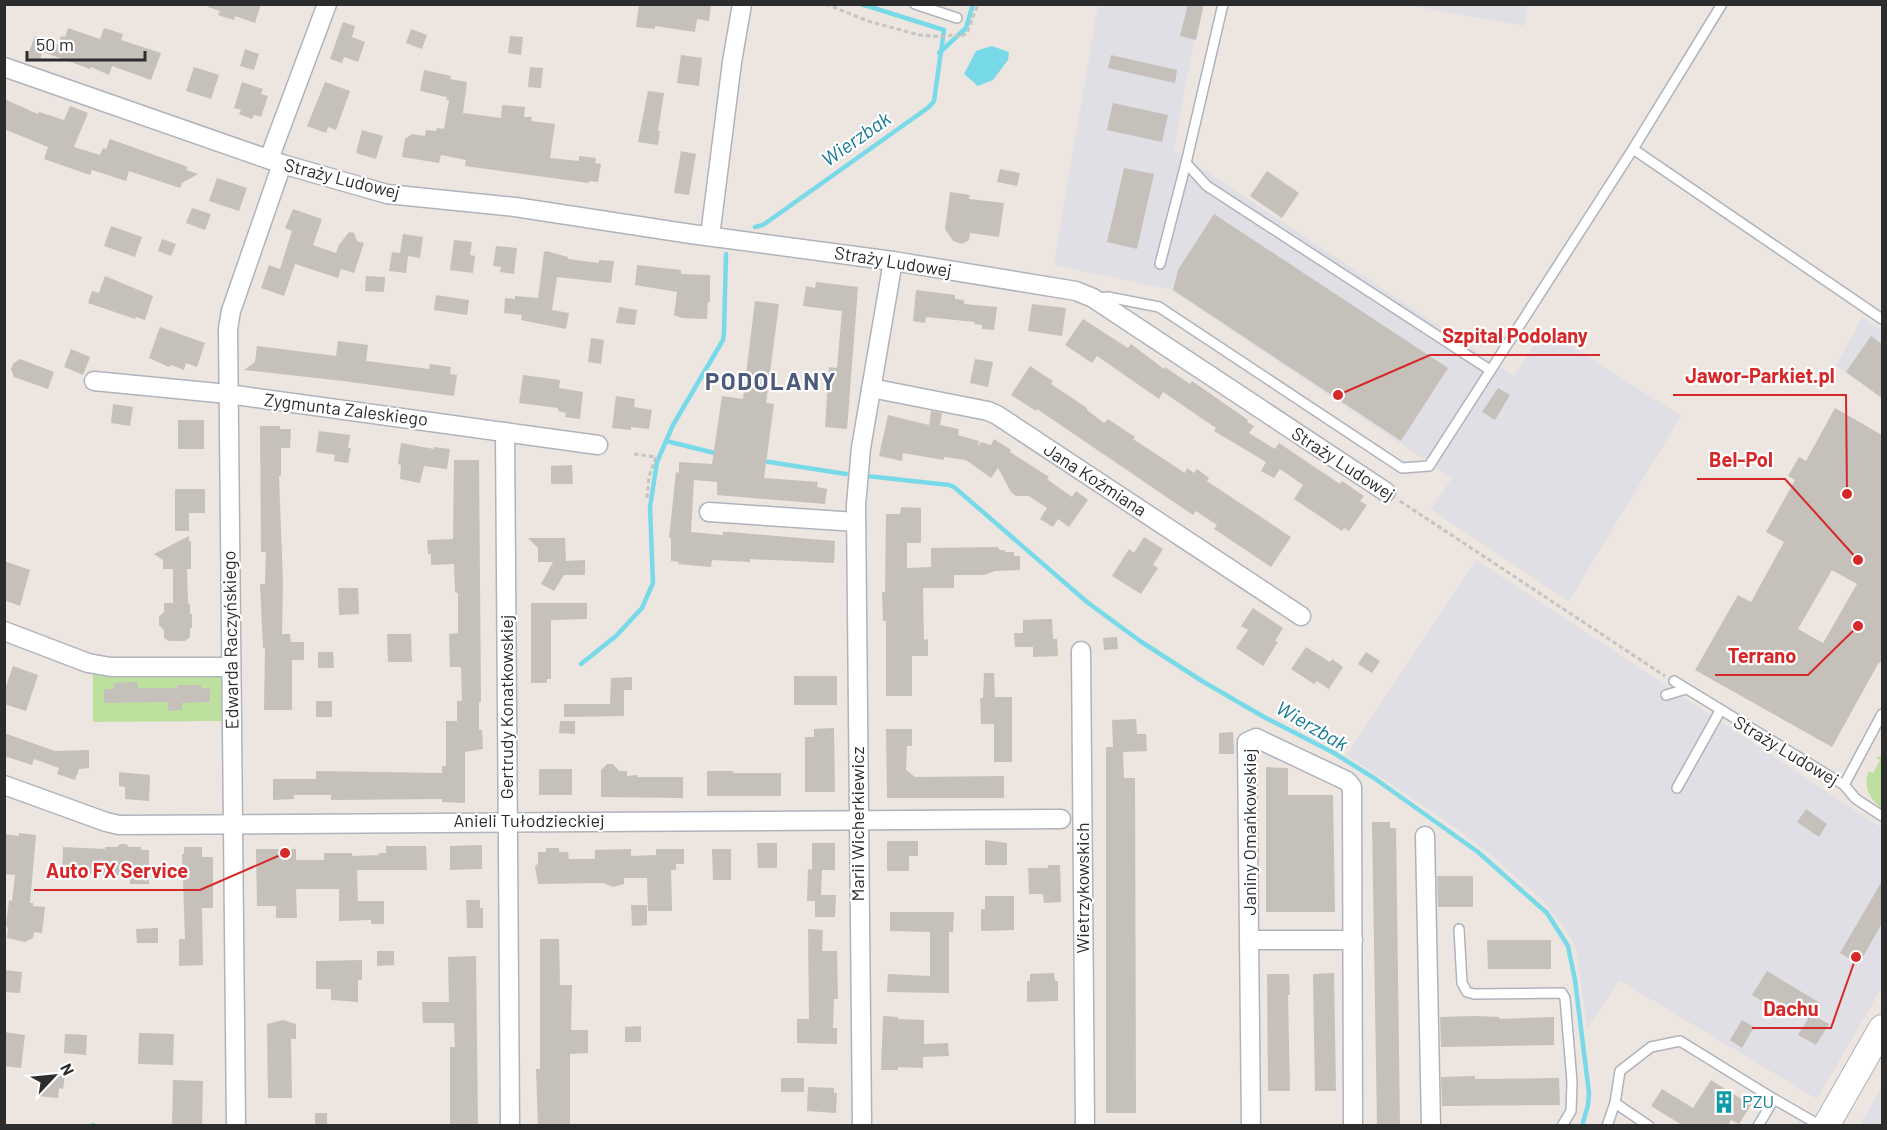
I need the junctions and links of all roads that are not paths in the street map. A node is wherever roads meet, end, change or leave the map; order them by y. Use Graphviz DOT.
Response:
graph roads {
  1 [pos="327,4"];
  2 [pos="742,4"];
  3 [pos="915,4"];
  4 [pos="1223,4"];
  5 [pos="1722,4"];
  6 [pos="957,18"];
  7 [pos="4,68"];
  8 [pos="1633,149"];
  9 [pos="276,162"];
  10 [pos="1186,163"];
  11 [pos="710,236"];
  12 [pos="893,261"];
  13 [pos="1160,264"];
  14 [pos="1093,298"];
  15 [pos="1882,319"];
  16 [pos="1490,370"];
  17 [pos="94,381"];
  18 [pos="871,388"];
  19 [pos="228,394"];
  20 [pos="505,432"];
  21 [pos="598,445"];
  22 [pos="1386,492"];
  23 [pos="709,512"];
  24 [pos="856,522"];
  25 [pos="1301,616"];
  26 [pos="4,631"];
  27 [pos="1082,651"];
  28 [pos="231,667"];
  29 [pos="1674,681"];
  30 [pos="1686,689"];
  31 [pos="1666,695"];
  32 [pos="1720,711"];
  33 [pos="1882,714"];
  34 [pos="4,785"];
  35 [pos="1844,785"];
  36 [pos="1677,788"];
  37 [pos="1882,816"];
  38 [pos="858,819"];
  39 [pos="1061,819"];
  40 [pos="508,821"];
  41 [pos="234,823"];
  42 [pos="1425,836"];
  43 [pos="1459,929"];
  44 [pos="1251,940"];
  45 [pos="1353,940"];
  46 [pos="1882,1028"];
  47 [pos="1774,1099"];
  48 [pos="1615,1104"];
  49 [pos="236,1125"];
  50 [pos="510,1125"];
  51 [pos="862,1125"];
  52 [pos="1085,1125"];
  53 [pos="1251,1125"];
  54 [pos="1353,1125"];
  55 [pos="1431,1125"];
  56 [pos="1562,1125"];
  57 [pos="1607,1125"];
  58 [pos="1649,1125"];
  59 [pos="1758,1125"];
  60 [pos="1821,1125"];
  61 [pos="1826,1125"];
  1 -- 9 [label="street, Edwarda Raczyńskiego"];
  2 -- 11 [label="street"];
  3 -- 6 [label="lane"];
  4 -- 10 [label="lane"];
  5 -- 8 [label="lane"];
  7 -- 9 [label="street, Straży Ludowej"];
  8 -- 15 [label="lane"];
  8 -- 16 [label="lane"];
  9 -- 11 [label="street, Straży Ludowej"];
  9 -- 19 [label="street, Edwarda Raczyńskiego"];
  10 -- 13 [label="lane"];
  10 -- 16 [label="lane"];
  11 -- 12 [label="street, Straży Ludowej"];
  12 -- 14 [label="street, Straży Ludowej"];
  12 -- 18 [label="street, Marii Wicherkiewicz"];
  14 -- 16 [label="lane"];
  14 -- 22 [label="street, Straży Ludowej"];
  17 -- 19 [label="street, Zygmunta Zaleskiego"];
  18 -- 24 [label="street, Marii Wicherkiewicz"];
  18 -- 25 [label="street, Jana Koźmiana"];
  19 -- 20 [label="street, Zygmunta Zaleskiego"];
  19 -- 28 [label="street, Edwarda Raczyńskiego"];
  20 -- 21 [label="street, Zygmunta Zaleskiego"];
  20 -- 40 [label="street, Gertrudy Konatkowskiej"];
  23 -- 24 [label="street"];
  24 -- 38 [label="street, Marii Wicherkiewicz"];
  26 -- 28 [label="street"];
  27 -- 52 [label="street, Wietrzykowskich"];
  28 -- 41 [label="street, Edwarda Raczyńskiego"];
  29 -- 30 [label="lane, Straży Ludowej"];
  30 -- 31 [label="lane"];
  30 -- 32 [label="lane, Straży Ludowej"];
  32 -- 35 [label="lane, Straży Ludowej"];
  32 -- 36 [label="lane"];
  33 -- 35 [label="lane"];
  34 -- 41 [label="street, Anieli Tułodzieckiej"];
  35 -- 37 [label="lane, Straży Ludowej"];
  38 -- 39 [label="street, Anieli Tułodzieckiej"];
  38 -- 40 [label="street, Anieli Tułodzieckiej"];
  38 -- 51 [label="street, Marii Wicherkiewicz"];
  40 -- 41 [label="street, Anieli Tułodzieckiej"];
  40 -- 50 [label="street, Gertrudy Konatkowskiej"];
  41 -- 49 [label="street, Edwarda Raczyńskiego"];
  42 -- 55 [label="street"];
  43 -- 56 [label="lane"];
  44 -- 45 [label="street"];
  44 -- 45 [label="street, Janiny Omańkowskiej"];
  44 -- 53 [label="street, Janiny Omańkowskiej"];
  45 -- 54 [label="street, Janiny Omańkowskiej"];
  46 -- 61 [label="main road"];
  47 -- 48 [label="lane"];
  47 -- 59 [label="lane"];
  47 -- 60 [label="lane"];
  48 -- 57 [label="lane"];
  48 -- 58 [label="lane"];
}
